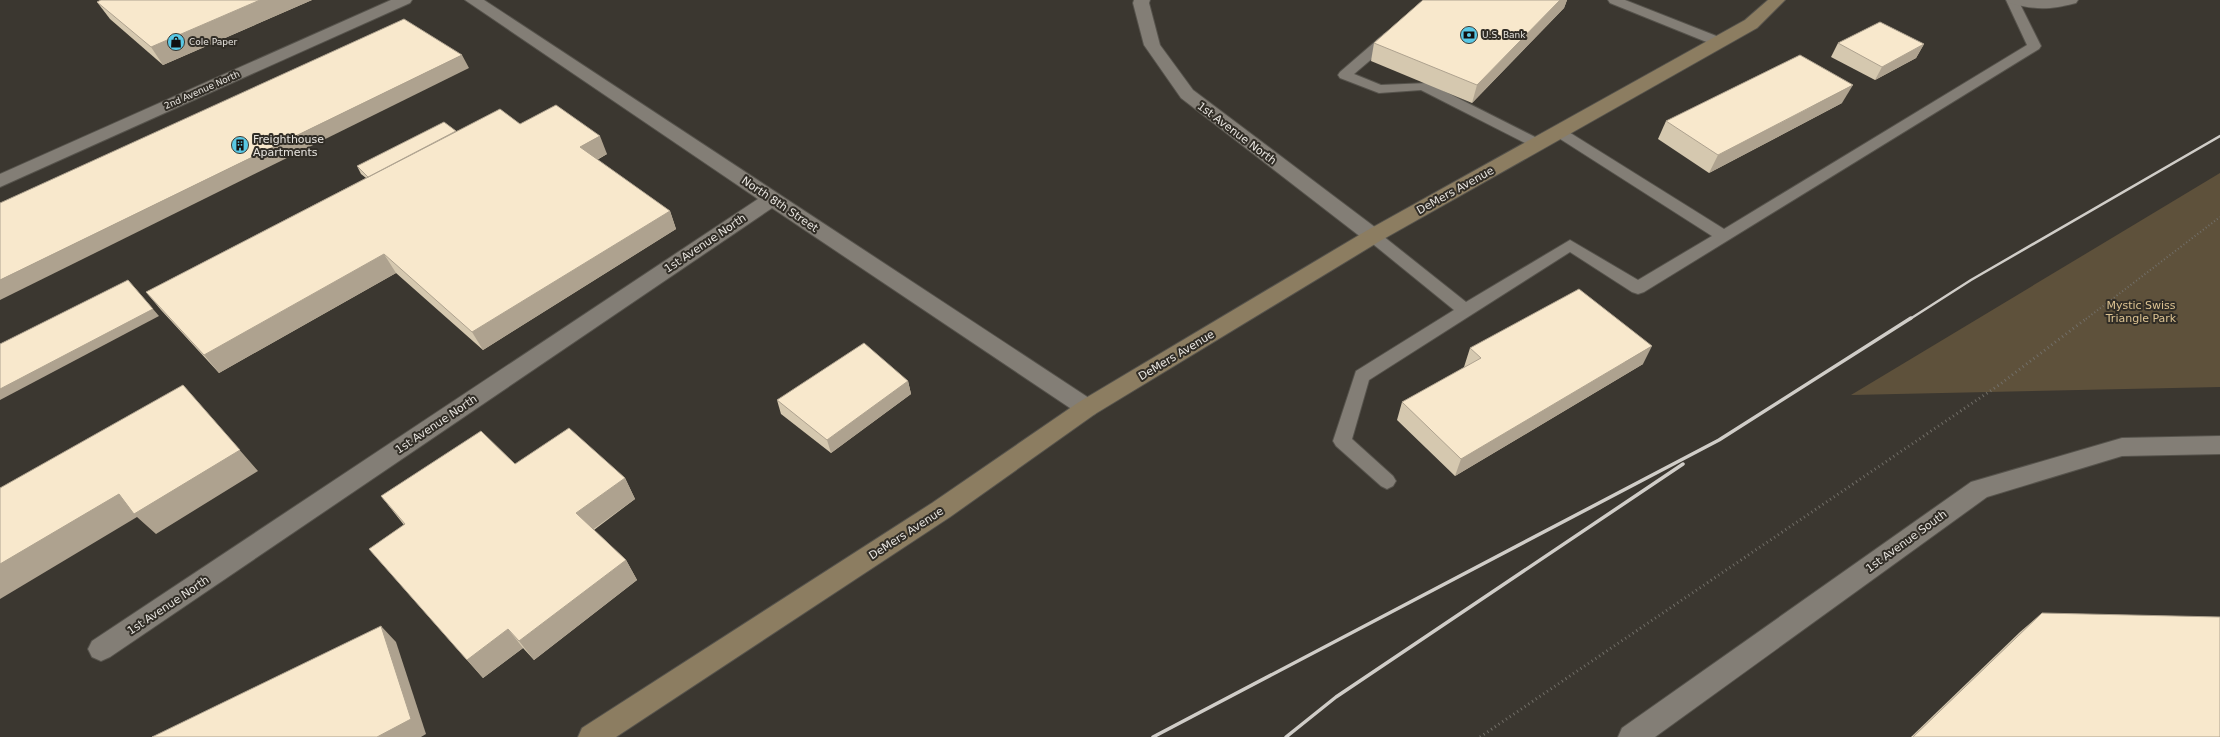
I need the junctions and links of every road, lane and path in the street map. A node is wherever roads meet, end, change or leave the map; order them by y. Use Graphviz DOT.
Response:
graph roads {
  1 [pos="404,0"];
  2 [pos="473,0"];
  3 [pos="1142,0"];
  4 [pos="1614,0"];
  5 [pos="1777,0"];
  6 [pos="2014,0"];
  7 [pos="2070,0"];
  8 [pos="1397,30"];
  9 [pos="1719,42"];
  10 [pos="1558,132"];
  11 [pos="1538,144"];
  12 [pos="0,181"];
  13 [pos="772,199"];
  14 [pos="2220,217"];
  15 [pos="1373,236"];
  16 [pos="1724,236"];
  17 [pos="1465,310"];
  18 [pos="1087,408"];
  19 [pos="2220,446"];
  20 [pos="1387,481"];
  21 [pos="101,649"];
  22 [pos="592,737"];
  23 [pos="1480,737"];
  24 [pos="1632,737"];
  1 -- 12 [label="street, 2nd Avenue North"];
  2 -- 13 [label="street, North 8th Street"];
  3 -- 15 [label="street, 1st Avenue North"];
  4 -- 9 [label="lane"];
  5 -- 9 [label="main road, DeMers Avenue"];
  6 -- 7 [label="street"];
  6 -- 16 [label="lane"];
  8 -- 11 [label="lane"];
  9 -- 10 [label="main road, DeMers Avenue"];
  10 -- 11 [label="main road, DeMers Avenue"];
  10 -- 16 [label="lane"];
  11 -- 15 [label="main road, DeMers Avenue"];
  13 -- 18 [label="street, North 8th Street"];
  13 -- 21 [label="street, 1st Avenue North"];
  14 -- 23 [label="path"];
  15 -- 17 [label="lane"];
  15 -- 18 [label="main road, DeMers Avenue"];
  16 -- 17 [label="lane"];
  17 -- 20 [label="lane"];
  18 -- 22 [label="main road, DeMers Avenue"];
  19 -- 24 [label="street, 1st Avenue South"];
}
